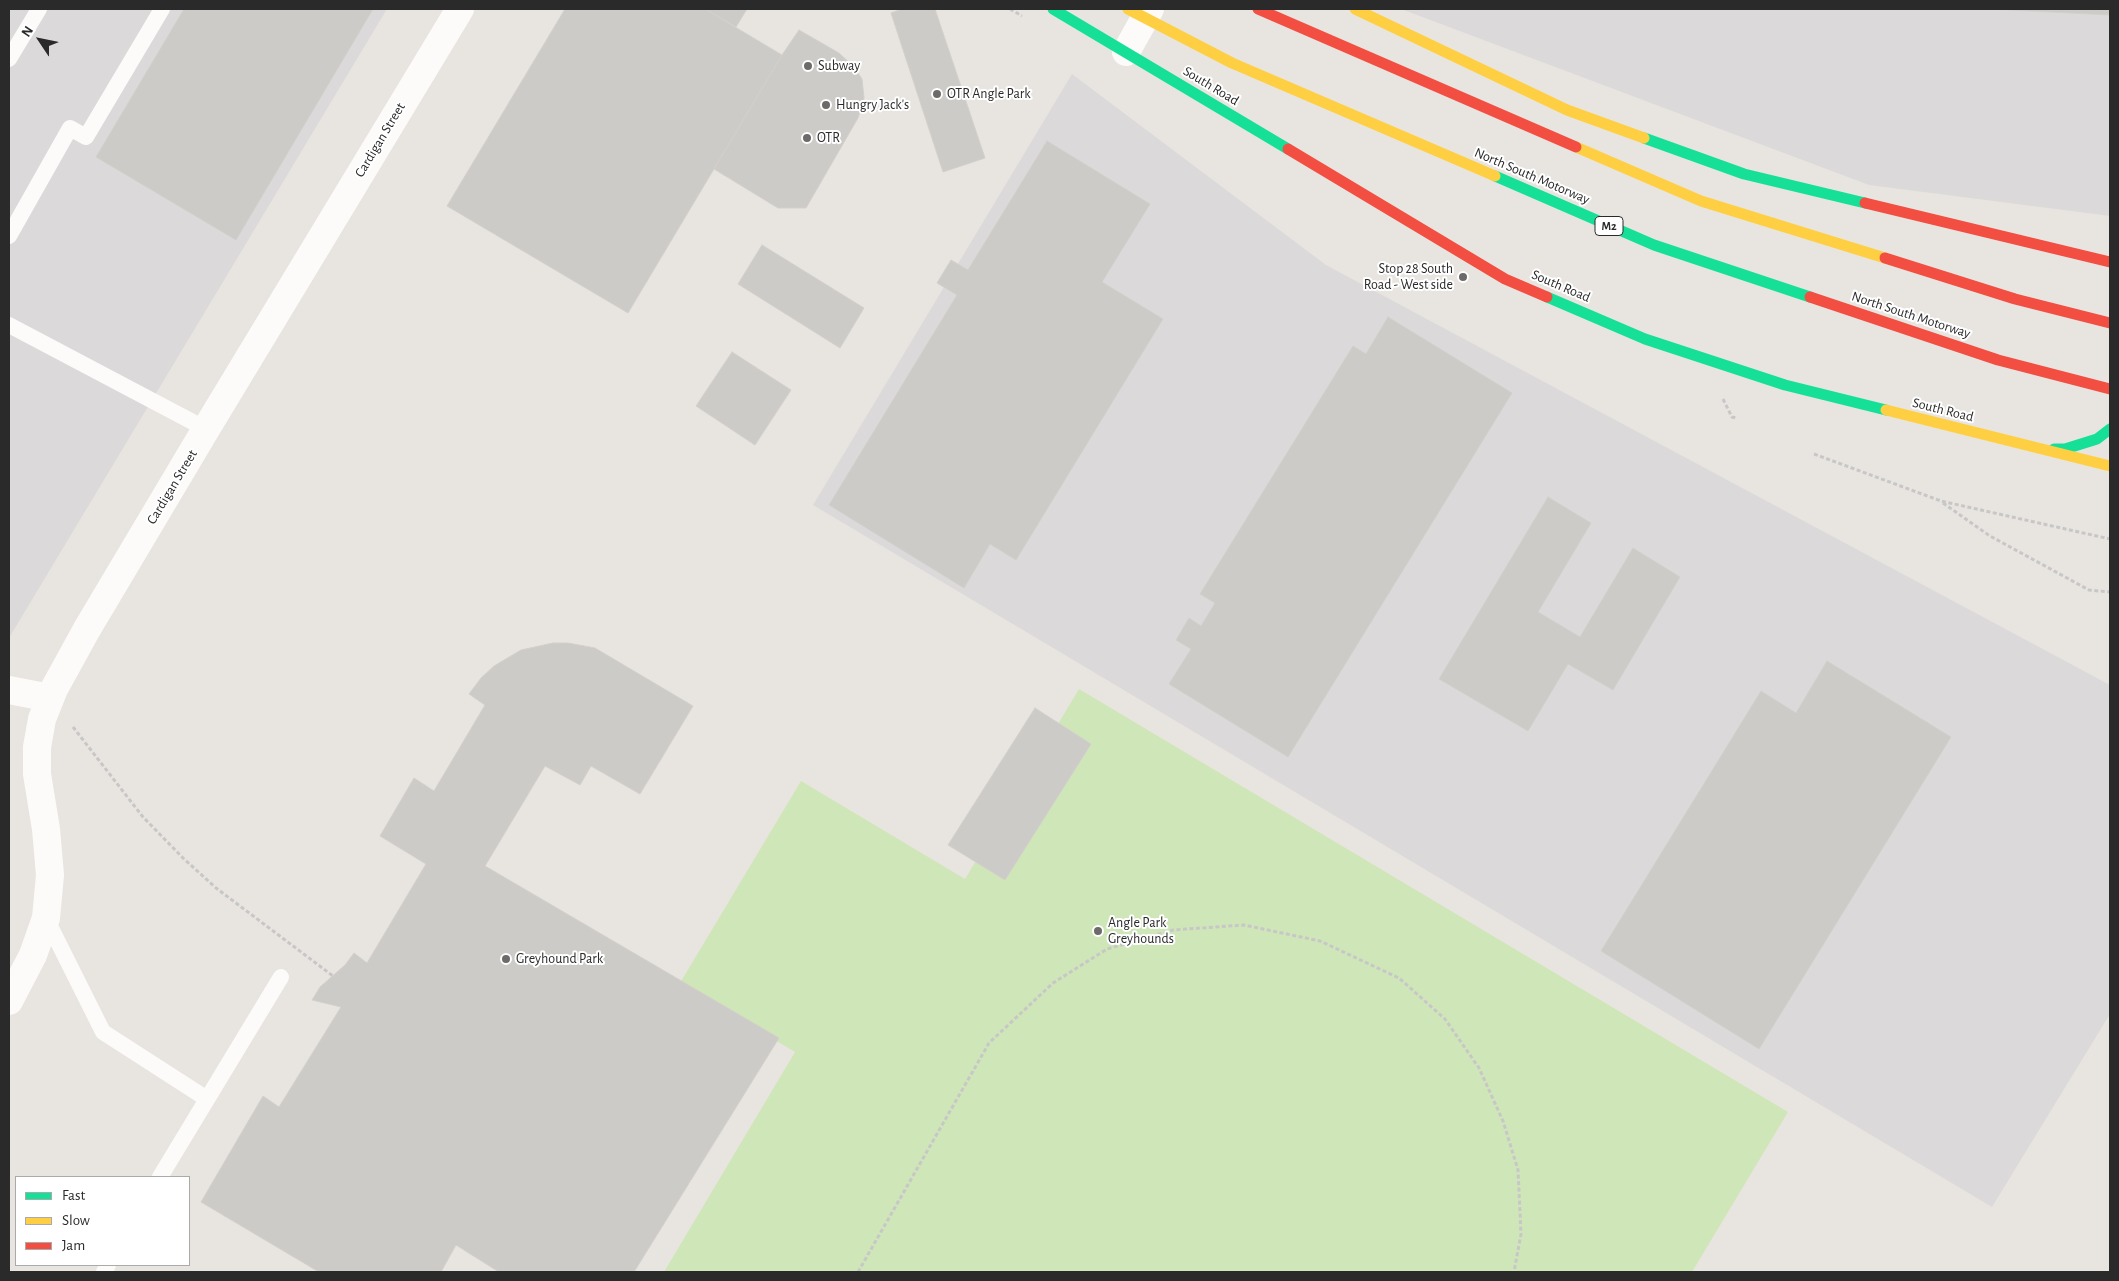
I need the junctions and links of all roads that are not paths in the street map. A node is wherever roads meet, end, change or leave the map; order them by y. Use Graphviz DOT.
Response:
graph roads {
  1 [pos="39,9"];
  2 [pos="162,9"];
  3 [pos="460,9"];
  4 [pos="1053,9"];
  5 [pos="1128,9"];
  6 [pos="1150,9"];
  7 [pos="1258,9"];
  8 [pos="1355,9"];
  9 [pos="1126,52"];
  10 [pos="9,59"];
  11 [pos="9,236"];
  12 [pos="2089,257"];
  13 [pos="2110,262"];
  14 [pos="2110,270"];
  15 [pos="2110,323"];
  16 [pos="9,325"];
  17 [pos="2110,389"];
  18 [pos="206,429"];
  19 [pos="2110,429"];
  20 [pos="2032,448"];
  21 [pos="2110,466"];
  22 [pos="9,690"];
  23 [pos="50,698"];
  24 [pos="46,918"];
  25 [pos="281,977"];
  26 [pos="9,1001"];
  27 [pos="207,1099"];
  28 [pos="161,1176"];
  1 -- 10 [label="lane"];
  2 -- 11 [label="lane"];
  3 -- 18 [label="street, Cardigan Street"];
  4 -- 9 [label="highway, South Road"];
  5 -- 17 [label="highway, North South Motorway / M2"];
  6 -- 9 [label="street"];
  7 -- 15 [label="highway"];
  8 -- 12 [label="highway"];
  9 -- 20 [label="highway, South Road"];
  12 -- 13 [label="highway"];
  12 -- 14 [label="highway"];
  16 -- 18 [label="lane"];
  18 -- 23 [label="street, Cardigan Street"];
  19 -- 20 [label="highway"];
  20 -- 21 [label="highway, South Road"];
  22 -- 23 [label="street"];
  23 -- 24 [label="street, Cardigan Street"];
  24 -- 26 [label="street, Cardigan Street"];
  24 -- 27 [label="lane"];
  25 -- 27 [label="lane"];
  27 -- 28 [label="lane"];
}
